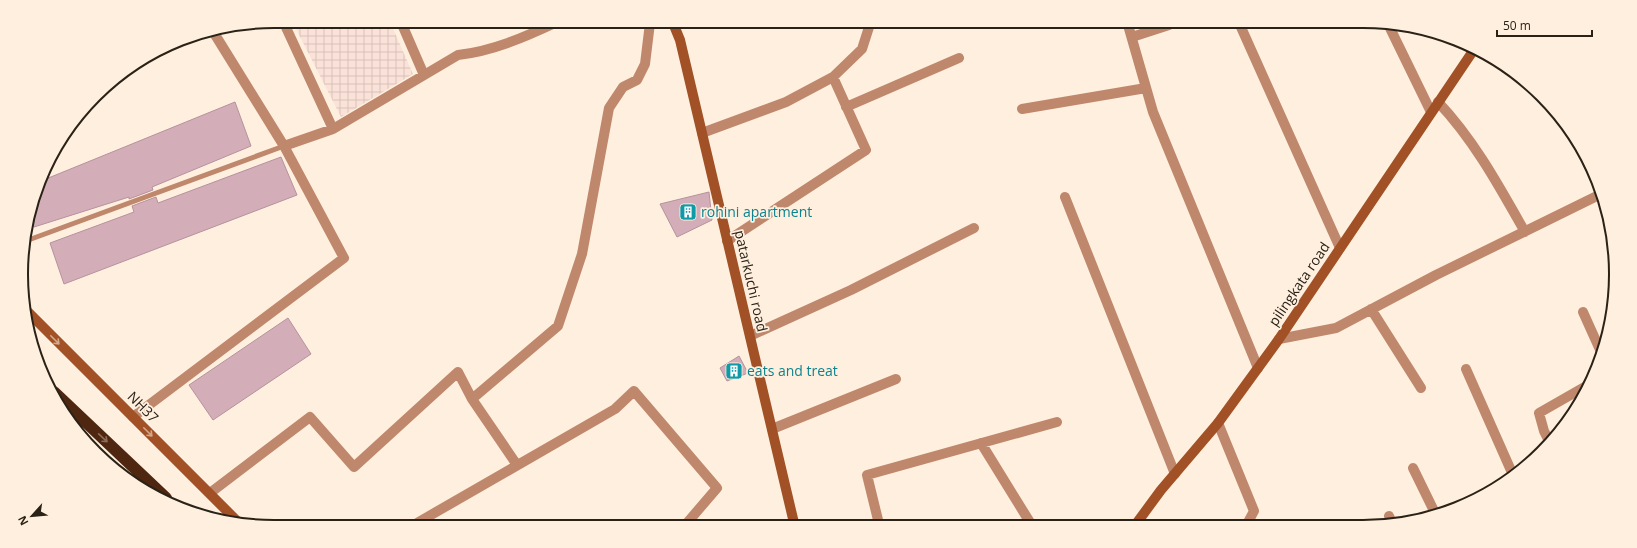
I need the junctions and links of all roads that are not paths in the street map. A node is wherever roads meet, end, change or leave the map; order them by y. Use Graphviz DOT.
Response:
graph roads {
  1 [pos="286,28"];
  2 [pos="404,28"];
  3 [pos="544,28"];
  4 [pos="649,28"];
  5 [pos="675,28"];
  6 [pos="869,28"];
  7 [pos="1129,28"];
  8 [pos="1160,28"];
  9 [pos="1241,28"];
  10 [pos="1391,30"];
  11 [pos="215,35"];
  12 [pos="1132,37"];
  13 [pos="1472,53"];
  14 [pos="960,58"];
  15 [pos="424,75"];
  16 [pos="833,77"];
  17 [pos="1146,88"];
  18 [pos="1438,102"];
  19 [pos="846,107"];
  20 [pos="1022,109"];
  21 [pos="1431,112"];
  22 [pos="333,129"];
  23 [pos="702,133"];
  24 [pos="284,146"];
  25 [pos="1596,196"];
  26 [pos="1065,197"];
  27 [pos="974,228"];
  28 [pos="1525,232"];
  29 [pos="31,239"];
  30 [pos="727,241"];
  31 [pos="1340,248"];
  32 [pos="1371,309"];
  33 [pos="1583,312"];
  34 [pos="32,316"];
  35 [pos="750,336"];
  36 [pos="1279,339"];
  37 [pos="1598,346"];
  38 [pos="1258,368"];
  39 [pos="1466,368"];
  40 [pos="896,379"];
  41 [pos="1422,388"];
  42 [pos="1580,391"];
  43 [pos="472,399"];
  44 [pos="63,401"];
  45 [pos="133,417"];
  46 [pos="1057,422"];
  47 [pos="1218,423"];
  48 [pos="772,429"];
  49 [pos="1547,437"];
  50 [pos="981,443"];
  51 [pos="517,465"];
  52 [pos="1412,468"];
  53 [pos="1511,471"];
  54 [pos="1175,474"];
  55 [pos="160,492"];
  56 [pos="210,493"];
  57 [pos="1433,510"];
  58 [pos="232,516"];
  59 [pos="421,520"];
  60 [pos="690,520"];
  61 [pos="793,520"];
  62 [pos="878,520"];
  63 [pos="1028,520"];
  64 [pos="1139,520"];
  65 [pos="1249,520"];
  1 -- 22 [label="street"];
  2 -- 15 [label="street"];
  3 -- 15 [label="street"];
  4 -- 43 [label="street"];
  5 -- 23 [label="street, patarkuchi road"];
  6 -- 16 [label="street"];
  7 -- 12 [label="street"];
  8 -- 12 [label="street"];
  9 -- 31 [label="street"];
  10 -- 21 [label="street"];
  11 -- 24 [label="street"];
  12 -- 17 [label="street"];
  13 -- 18 [label="street, pilingkata road"];
  14 -- 19 [label="street"];
  15 -- 22 [label="street"];
  16 -- 19 [label="street"];
  16 -- 23 [label="street"];
  17 -- 20 [label="street"];
  17 -- 38 [label="street"];
  18 -- 21 [label="street, pilingkata road"];
  18 -- 28 [label="street"];
  19 -- 30 [label="street"];
  21 -- 31 [label="street, pilingkata road"];
  22 -- 24 [label="street"];
  23 -- 30 [label="street, patarkuchi road"];
  24 -- 29 [label="lane"];
  24 -- 45 [label="street"];
  25 -- 28 [label="street"];
  26 -- 54 [label="street"];
  27 -- 35 [label="street"];
  28 -- 32 [label="street"];
  30 -- 35 [label="street, patarkuchi road"];
  31 -- 36 [label="street, pilingkata road"];
  32 -- 36 [label="street"];
  32 -- 41 [label="street"];
  33 -- 37 [label="street"];
  34 -- 45 [label="street, NH37, one-way"];
  35 -- 48 [label="street, patarkuchi road"];
  36 -- 38 [label="street, pilingkata road"];
  38 -- 47 [label="street, pilingkata road"];
  39 -- 53 [label="street"];
  40 -- 48 [label="street"];
  42 -- 49 [label="street"];
  43 -- 51 [label="street"];
  43 -- 56 [label="street"];
  44 -- 55 [label="highway, one-way"];
  45 -- 56 [label="street, NH37, one-way"];
  46 -- 50 [label="street"];
  47 -- 54 [label="street, pilingkata road"];
  47 -- 65 [label="street"];
  48 -- 61 [label="street, patarkuchi road"];
  50 -- 62 [label="street"];
  50 -- 63 [label="street"];
  51 -- 59 [label="street"];
  51 -- 60 [label="street"];
  52 -- 57 [label="street"];
  54 -- 64 [label="street, pilingkata road"];
  56 -- 58 [label="street, NH37"];
}
